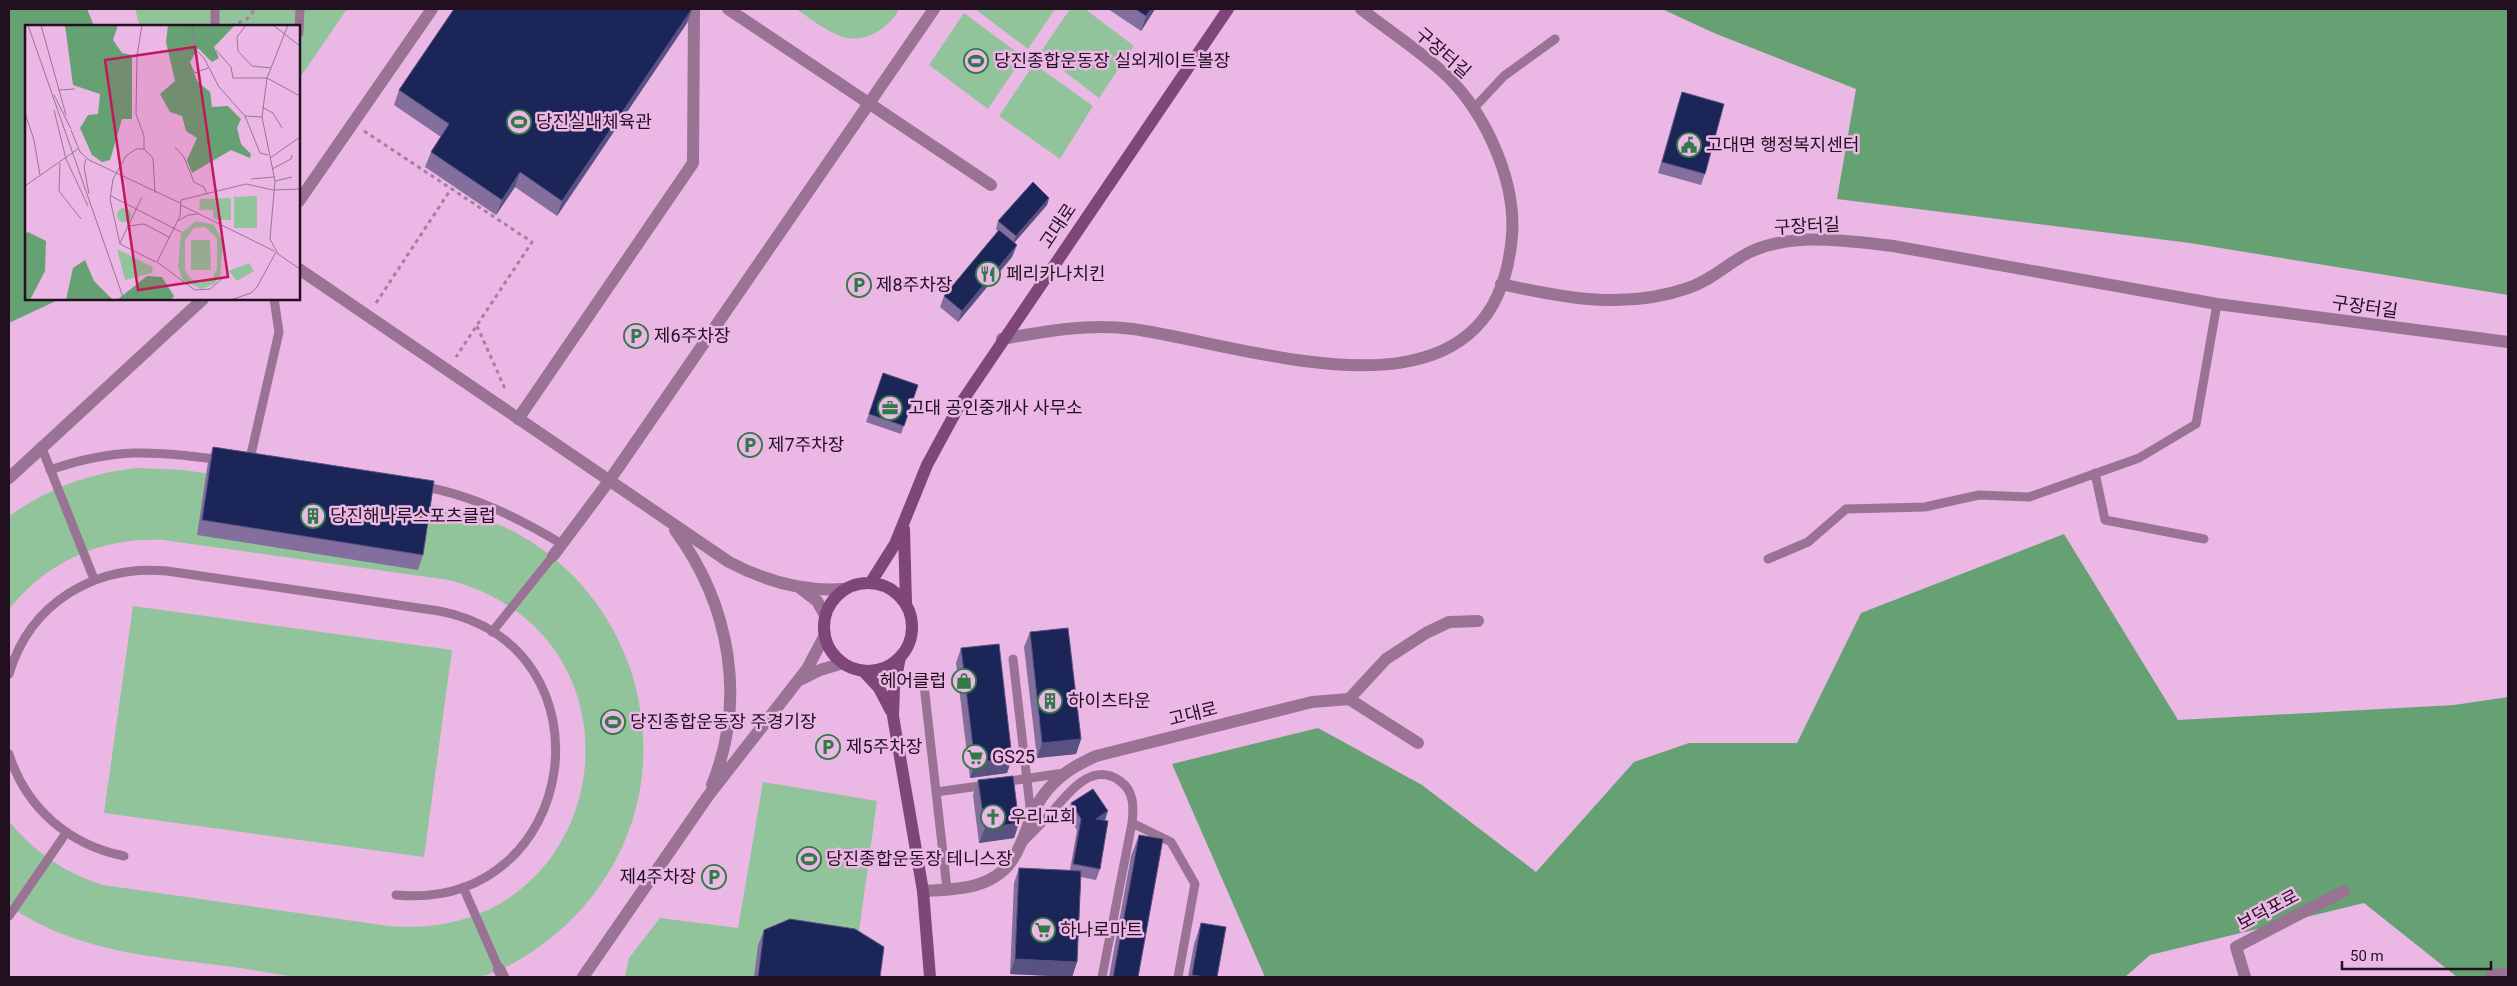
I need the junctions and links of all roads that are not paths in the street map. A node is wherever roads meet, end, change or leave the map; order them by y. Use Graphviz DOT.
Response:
graph roads {
  1 [pos="215,9"];
  2 [pos="300,9"];
  3 [pos="432,9"];
  4 [pos="694,9"];
  5 [pos="728,9"];
  6 [pos="934,9"];
  7 [pos="1228,9"];
  8 [pos="1361,9"];
  9 [pos="215,25"];
  10 [pos="299,25"];
  11 [pos="1555,39"];
  12 [pos="870,104"];
  13 [pos="1474,109"];
  14 [pos="991,185"];
  15 [pos="300,200"];
  16 [pos="300,270"];
  17 [pos="1502,284"];
  18 [pos="202,300"];
  19 [pos="274,300"];
  20 [pos="2217,304"];
  21 [pos="1002,339"];
  22 [pos="2508,342"];
  23 [pos="518,419"];
  24 [pos="41,446"];
  25 [pos="230,461"];
  26 [pos="239,462"];
  27 [pos="50,470"];
  28 [pos="2095,473"];
  29 [pos="9,478"];
  30 [pos="609,481"];
  31 [pos="415,485"];
  32 [pos="671,524"];
  33 [pos="905,524"];
  34 [pos="2204,539"];
  35 [pos="562,544"];
  36 [pos="552,556"];
  37 [pos="1768,560"];
  38 [pos="94,579"];
  39 [pos="871,582"];
  40 [pos="800,588"];
  41 [pos="844,589"];
  42 [pos="906,604"];
  43 [pos="826,616"];
  44 [pos="1478,621"];
  45 [pos="492,632"];
  46 [pos="825,635"];
  47 [pos="900,657"];
  48 [pos="1013,659"];
  49 [pos="844,663"];
  50 [pos="863,671"];
  51 [pos="9,674"];
  52 [pos="794,685"];
  53 [pos="924,685"];
  54 [pos="1350,699"];
  55 [pos="893,716"];
  56 [pos="1418,743"];
  57 [pos="9,754"];
  58 [pos="1064,773"];
  59 [pos="1027,779"];
  60 [pos="936,792"];
  61 [pos="708,796"];
  62 [pos="1032,818"];
  63 [pos="1132,823"];
  64 [pos="66,833"];
  65 [pos="1024,842"];
  66 [pos="124,856"];
  67 [pos="463,887"];
  68 [pos="947,889"];
  69 [pos="923,891"];
  70 [pos="2344,891"];
  71 [pos="396,895"];
  72 [pos="9,916"];
  73 [pos="501,973"];
  74 [pos="2508,974"];
  75 [pos="582,977"];
  76 [pos="930,977"];
  77 [pos="1102,977"];
  78 [pos="1178,977"];
  79 [pos="2245,977"];
  80 [pos="2491,977"];
  1 -- 9 [label="lane"];
  2 -- 10 [label="lane"];
  3 -- 15 [label="street"];
  4 -- 23 [label="street"];
  5 -- 12 [label="street"];
  6 -- 12 [label="street"];
  7 -- 21 [label="street, 고대로"];
  8 -- 13 [label="street, 구장터길"];
  11 -- 13 [label="lane"];
  12 -- 14 [label="street"];
  12 -- 30 [label="street"];
  13 -- 17 [label="street, 구장터길"];
  16 -- 23 [label="street"];
  17 -- 20 [label="street, 구장터길"];
  17 -- 21 [label="street"];
  18 -- 24 [label="street"];
  19 -- 26 [label="lane"];
  20 -- 22 [label="street, 구장터길"];
  20 -- 28 [label="lane"];
  21 -- 33 [label="street, 고대로"];
  23 -- 30 [label="street"];
  24 -- 27 [label="lane"];
  24 -- 29 [label="street"];
  25 -- 27 [label="lane"];
  27 -- 38 [label="lane"];
  28 -- 34 [label="lane"];
  28 -- 37 [label="lane"];
  30 -- 32 [label="street"];
  30 -- 35 [label="street"];
  31 -- 35 [label="lane"];
  32 -- 40 [label="street"];
  32 -- 61 [label="street"];
  33 -- 39 [label="street"];
  33 -- 42 [label="street"];
  35 -- 36 [label="street"];
  36 -- 45 [label="lane"];
  38 -- 45 [label="lane"];
  38 -- 51 [label="lane"];
  39 -- 41 [label="street"];
  39 -- 42 [label="street"];
  40 -- 41 [label="street"];
  40 -- 43 [label="street"];
  41 -- 43 [label="street"];
  42 -- 47 [label="street"];
  43 -- 46 [label="street"];
  44 -- 54 [label="street"];
  45 -- 67 [label="lane"];
  46 -- 49 [label="street"];
  46 -- 52 [label="street"];
  47 -- 50 [label="street"];
  47 -- 55 [label="street"];
  48 -- 59 [label="lane"];
  49 -- 50 [label="street"];
  49 -- 52 [label="street"];
  50 -- 55 [label="street"];
  52 -- 61 [label="street"];
  53 -- 60 [label="lane"];
  54 -- 56 [label="street"];
  54 -- 58 [label="street, 고대로"];
  55 -- 69 [label="street"];
  57 -- 64 [label="lane"];
  58 -- 59 [label="lane"];
  58 -- 62 [label="street, 고대로"];
  59 -- 60 [label="lane"];
  59 -- 62 [label="lane"];
  60 -- 68 [label="lane"];
  61 -- 75 [label="street"];
  62 -- 65 [label="street, 고대로"];
  63 -- 65 [label="lane"];
  63 -- 77 [label="lane"];
  63 -- 78 [label="lane"];
  64 -- 66 [label="lane"];
  64 -- 72 [label="lane"];
  65 -- 68 [label="street, 고대로"];
  67 -- 71 [label="lane"];
  67 -- 73 [label="lane"];
  68 -- 69 [label="street, 고대로"];
  69 -- 76 [label="street"];
  70 -- 79 [label="street, 보덕포로"];
  74 -- 80 [label="street"];
}
